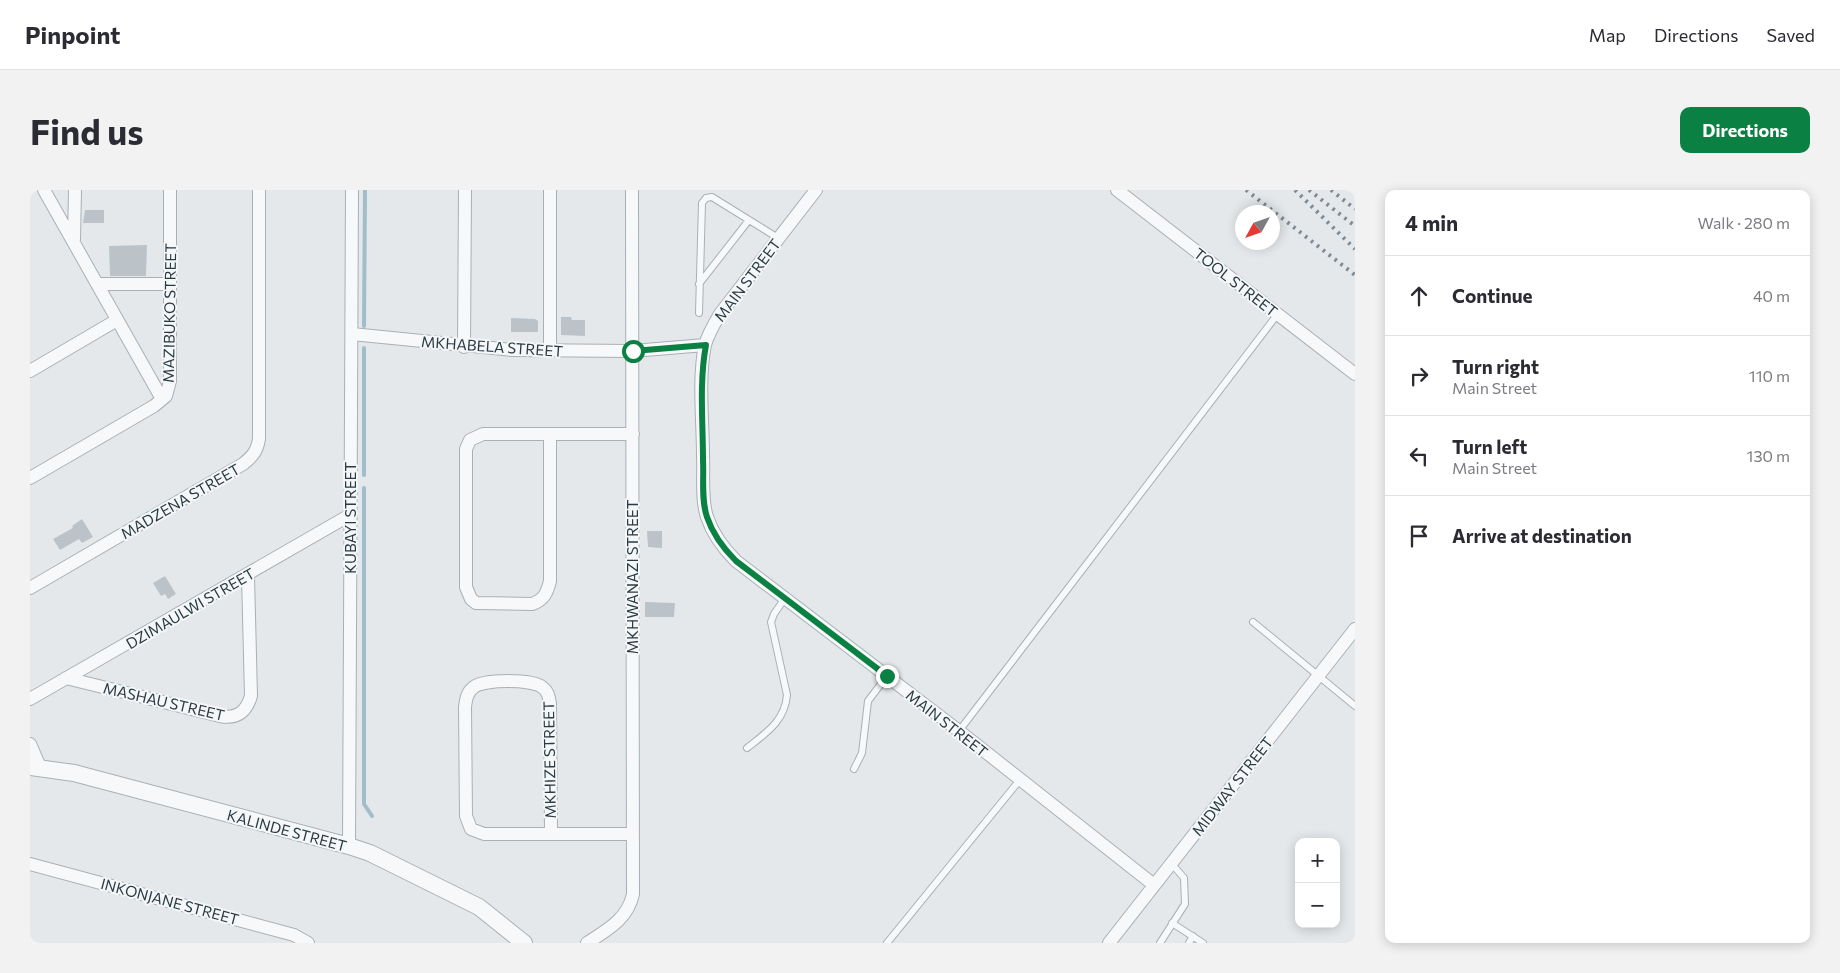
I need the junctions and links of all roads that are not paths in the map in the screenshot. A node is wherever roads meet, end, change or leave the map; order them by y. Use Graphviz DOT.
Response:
graph roads {
  1 [pos="44,190"];
  2 [pos="75,190"];
  3 [pos="170,190"];
  4 [pos="259,190"];
  5 [pos="352,190"];
  6 [pos="465,190"];
  7 [pos="550,190"];
  8 [pos="632,190"];
  9 [pos="816,190"];
  10 [pos="1117,190"];
  11 [pos="749,220"];
  12 [pos="778,238"];
  13 [pos="74,242"];
  14 [pos="97,284"];
  15 [pos="170,284"];
  16 [pos="700,284"];
  17 [pos="699,313"];
  18 [pos="1277,315"];
  19 [pos="117,320"];
  20 [pos="352,334"];
  21 [pos="706,345"];
  22 [pos="464,347"];
  23 [pos="550,350"];
  24 [pos="633,351"];
  25 [pos="30,371"];
  26 [pos="1355,374"];
  27 [pos="162,399"];
  28 [pos="633,434"];
  29 [pos="550,435"];
  30 [pos="30,478"];
  31 [pos="350,515"];
  32 [pos="248,576"];
  33 [pos="30,588"];
  34 [pos="785,598"];
  35 [pos="1253,622"];
  36 [pos="1355,629"];
  37 [pos="887,676"];
  38 [pos="1318,676"];
  39 [pos="66,678"];
  40 [pos="30,699"];
  41 [pos="1355,706"];
  42 [pos="959,731"];
  43 [pos="30,744"];
  44 [pos="747,748"];
  45 [pos="35,767"];
  46 [pos="854,769"];
  47 [pos="1020,781"];
  48 [pos="551,833"];
  49 [pos="632,834"];
  50 [pos="349,846"];
  51 [pos="1171,863"];
  52 [pos="30,864"];
  53 [pos="1154,885"];
  54 [pos="1172,923"];
  55 [pos="1193,936"];
  56 [pos="308,943"];
  57 [pos="524,943"];
  58 [pos="587,943"];
  59 [pos="887,943"];
  60 [pos="1109,943"];
  61 [pos="1160,943"];
  62 [pos="1189,943"];
  63 [pos="1203,943"];
  1 -- 13 [label="street"];
  2 -- 13 [label="street"];
  3 -- 15 [label="street, MAZIBUKO STREET"];
  4 -- 33 [label="street, MADZENA STREET"];
  5 -- 20 [label="street, KUBAYI STREET"];
  6 -- 22 [label="street"];
  7 -- 23 [label="street"];
  8 -- 24 [label="street, MKHWANAZI STREET"];
  9 -- 12 [label="street, MAIN STREET"];
  10 -- 18 [label="street, TOOL STREET"];
  11 -- 12 [label="lane"];
  11 -- 16 [label="lane"];
  11 -- 16 [label="lane"];
  12 -- 21 [label="street, MAIN STREET"];
  13 -- 14 [label="street"];
  14 -- 15 [label="street"];
  14 -- 19 [label="street"];
  15 -- 27 [label="street, MAZIBUKO STREET"];
  16 -- 17 [label="lane"];
  18 -- 26 [label="street, TOOL STREET"];
  18 -- 42 [label="lane"];
  19 -- 25 [label="street"];
  19 -- 27 [label="street"];
  20 -- 22 [label="street, MKHABELA STREET"];
  20 -- 31 [label="street, KUBAYI STREET"];
  21 -- 24 [label="street, MKHABELA STREET"];
  21 -- 34 [label="street, MAIN STREET"];
  22 -- 23 [label="street, MKHABELA STREET"];
  23 -- 24 [label="street, MKHABELA STREET"];
  24 -- 28 [label="street, MKHWANAZI STREET"];
  27 -- 30 [label="street, MAZIBUKO STREET"];
  28 -- 29 [label="street"];
  28 -- 49 [label="street, MKHWANAZI STREET"];
  29 -- 29 [label="street"];
  31 -- 32 [label="street, DZIMAULWI STREET"];
  31 -- 50 [label="street, KUBAYI STREET"];
  32 -- 39 [label="street, DZIMAULWI STREET"];
  32 -- 39 [label="street, MASHAU STREET"];
  34 -- 37 [label="street, MAIN STREET"];
  34 -- 44 [label="lane"];
  35 -- 38 [label="lane"];
  36 -- 38 [label="street, MIDWAY STREET"];
  37 -- 42 [label="street, MAIN STREET"];
  37 -- 46 [label="lane"];
  38 -- 41 [label="lane"];
  38 -- 51 [label="street, MIDWAY STREET"];
  39 -- 40 [label="street, DZIMAULWI STREET"];
  42 -- 47 [label="street, MAIN STREET"];
  43 -- 45 [label="street"];
  45 -- 50 [label="street, KALINDE STREET"];
  47 -- 53 [label="street, MAIN STREET"];
  47 -- 59 [label="lane"];
  48 -- 48 [label="street, MKHIZE STREET"];
  48 -- 49 [label="street, MKHIZE STREET"];
  49 -- 58 [label="street, MKHWANAZI STREET"];
  50 -- 57 [label="street, KALINDE STREET"];
  51 -- 53 [label="street, MIDWAY STREET"];
  51 -- 54 [label="lane"];
  52 -- 56 [label="street, INKONJANE STREET"];
  53 -- 60 [label="street, MIDWAY STREET"];
  54 -- 55 [label="lane"];
  54 -- 61 [label="lane"];
  55 -- 62 [label="lane"];
  55 -- 63 [label="lane"];
}
